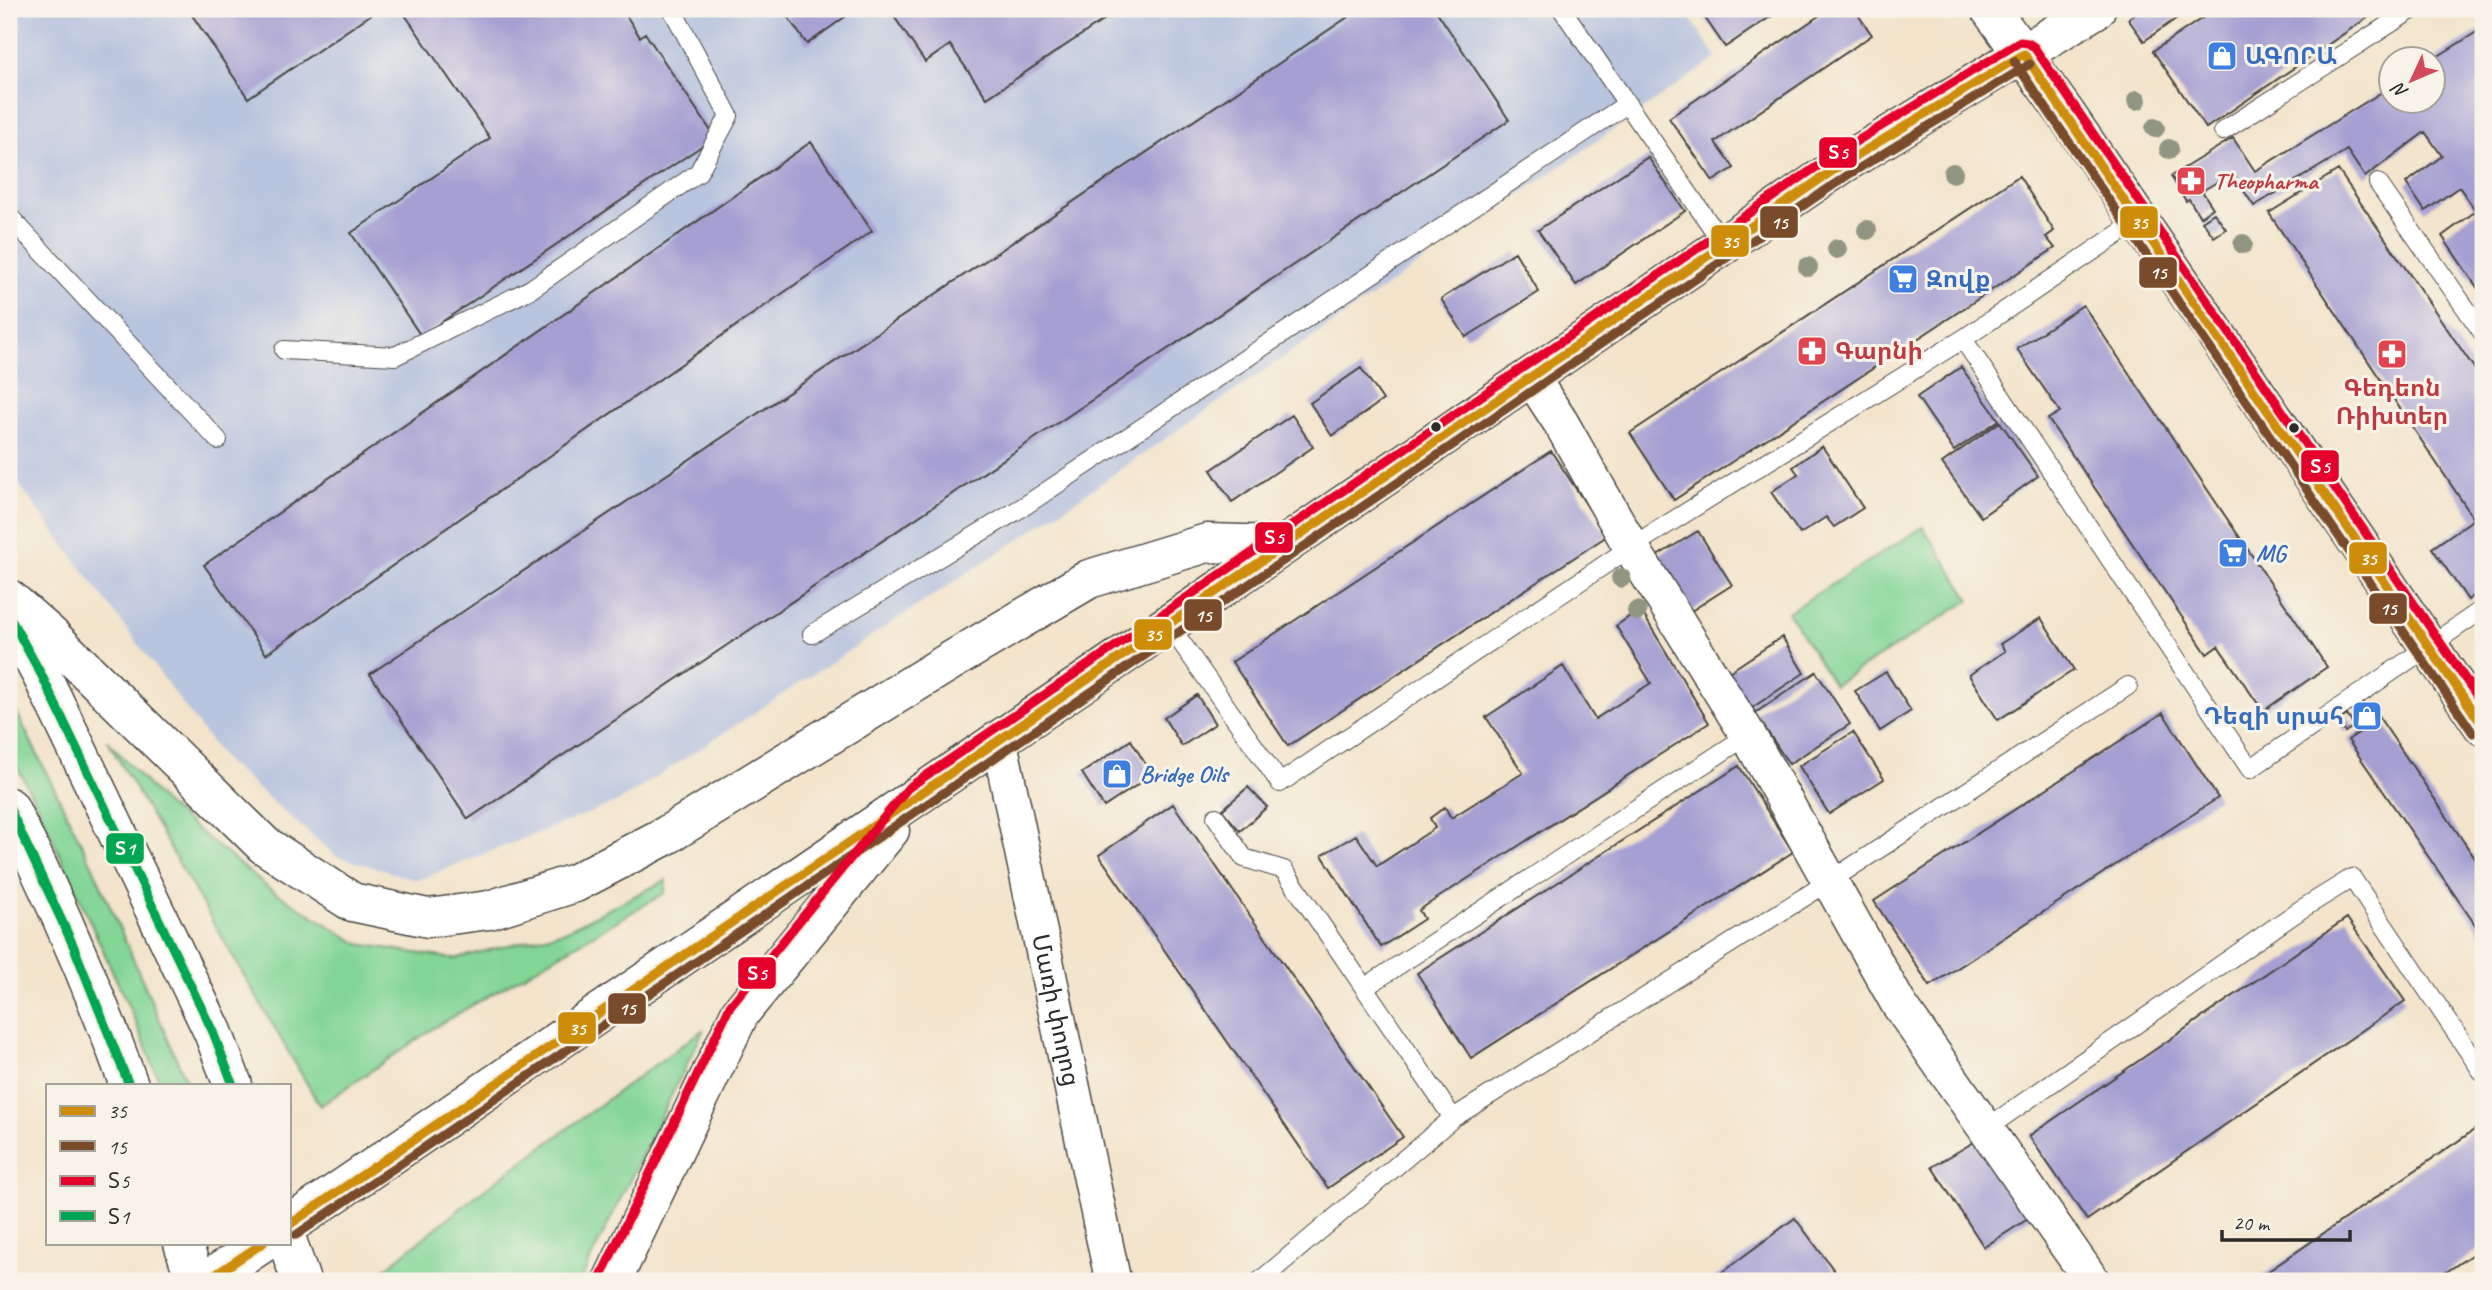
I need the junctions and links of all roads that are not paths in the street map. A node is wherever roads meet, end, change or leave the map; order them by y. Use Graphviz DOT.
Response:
graph roads {
  1 [pos="672,9"];
  2 [pos="1562,9"];
  3 [pos="1990,9"];
  4 [pos="2096,9"];
  5 [pos="2413,9"];
  6 [pos="2024,54"];
  7 [pos="1627,104"];
  8 [pos="2223,131"];
  9 [pos="2378,183"];
  10 [pos="9,216"];
  11 [pos="2139,220"];
  12 [pos="1724,245"];
  13 [pos="2483,333"];
  14 [pos="1963,339"];
  15 [pos="284,350"];
  16 [pos="1531,377"];
  17 [pos="218,440"];
  18 [pos="1284,545"];
  19 [pos="1632,547"];
  20 [pos="9,599"];
  21 [pos="2483,609"];
  22 [pos="9,616"];
  23 [pos="1169,625"];
  24 [pos="812,634"];
  25 [pos="2428,645"];
  26 [pos="2128,686"];
  27 [pos="2483,726"];
  28 [pos="1748,735"];
  29 [pos="999,740"];
  30 [pos="916,797"];
  31 [pos="9,807"];
  32 [pos="1216,817"];
  33 [pos="1830,881"];
  34 [pos="1364,988"];
  35 [pos="2483,1073"];
  36 [pos="129,1084"];
  37 [pos="233,1084"];
  38 [pos="1453,1118"];
  39 [pos="1987,1128"];
  40 [pos="290,1224"];
  41 [pos="183,1244"];
  42 [pos="261,1244"];
  43 [pos="288,1244"];
  44 [pos="2483,1278"];
  45 [pos="1267,1279"];
  46 [pos="195,1281"];
  47 [pos="206,1281"];
  48 [pos="301,1281"];
  49 [pos="612,1281"];
  50 [pos="1113,1281"];
  51 [pos="2092,1281"];
  52 [pos="2478,1281"];
  1 -- 15 [label="lane"];
  2 -- 7 [label="lane"];
  3 -- 6 [label="main road"];
  4 -- 6 [label="main road"];
  5 -- 8 [label="lane"];
  6 -- 11 [label="main road"];
  6 -- 12 [label="main road"];
  7 -- 12 [label="lane"];
  7 -- 24 [label="lane"];
  9 -- 13 [label="lane"];
  10 -- 17 [label="lane"];
  11 -- 14 [label="lane"];
  11 -- 25 [label="main road"];
  12 -- 16 [label="main road"];
  14 -- 19 [label="lane"];
  14 -- 25 [label="lane"];
  16 -- 18 [label="main road"];
  16 -- 19 [label="street"];
  18 -- 20 [label="main road"];
  18 -- 23 [label="main road"];
  19 -- 23 [label="lane"];
  19 -- 28 [label="street"];
  21 -- 25 [label="lane"];
  22 -- 37 [label="main road"];
  23 -- 29 [label="main road"];
  25 -- 27 [label="main road"];
  26 -- 33 [label="lane"];
  28 -- 33 [label="street"];
  28 -- 34 [label="lane"];
  29 -- 30 [label="main road"];
  29 -- 50 [label="street, Մառի փողոց"];
  30 -- 40 [label="main road"];
  30 -- 49 [label="main road"];
  31 -- 36 [label="main road"];
  32 -- 34 [label="lane"];
  33 -- 38 [label="lane"];
  33 -- 39 [label="street"];
  34 -- 38 [label="lane"];
  35 -- 39 [label="lane"];
  38 -- 45 [label="lane"];
  39 -- 51 [label="street"];
  41 -- 46 [label="main road"];
  42 -- 47 [label="main road"];
  43 -- 48 [label="main road"];
  44 -- 52 [label="lane"];
}
